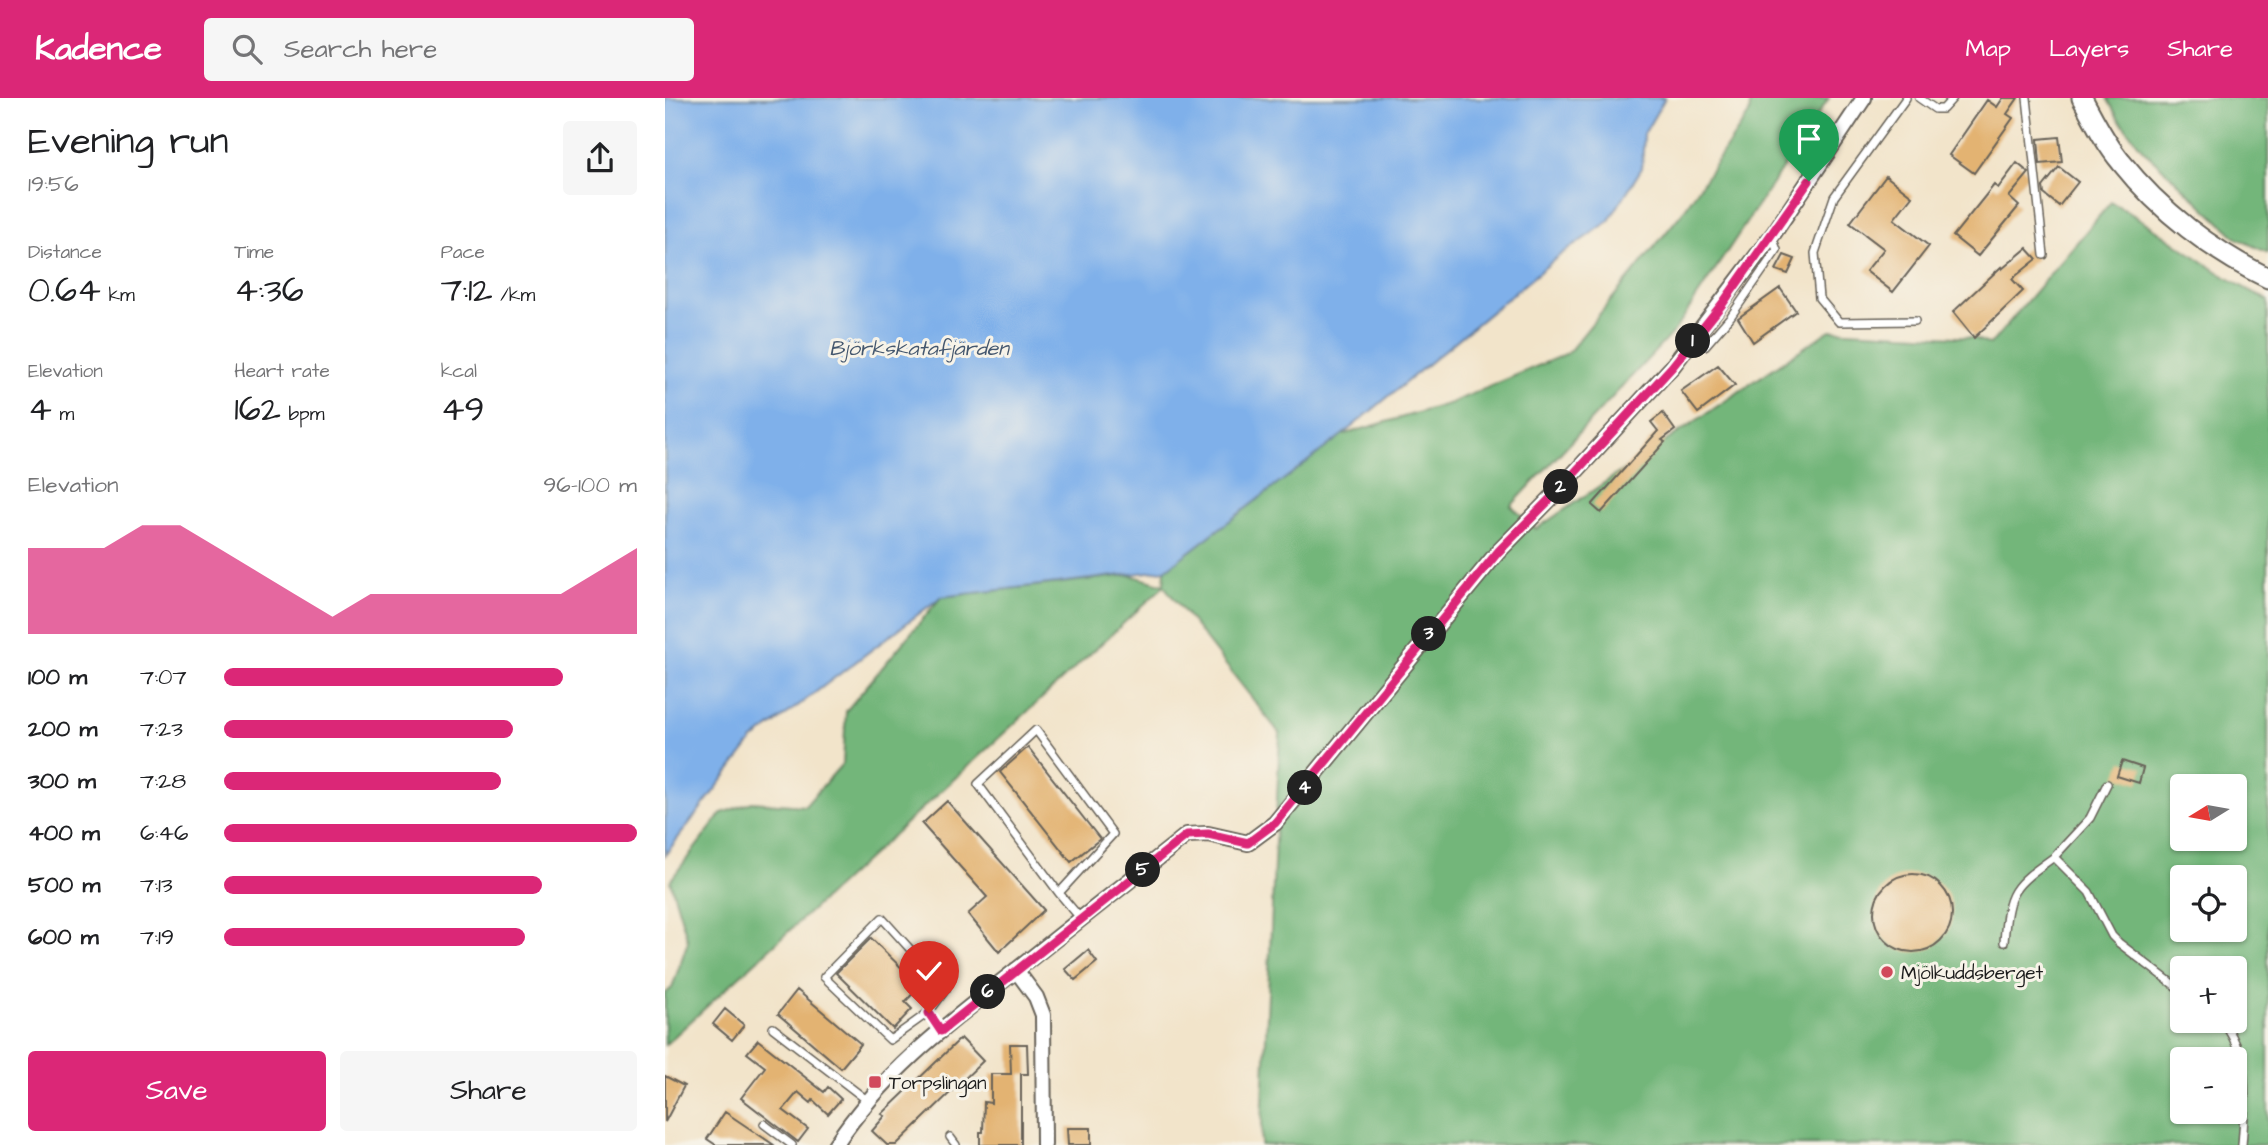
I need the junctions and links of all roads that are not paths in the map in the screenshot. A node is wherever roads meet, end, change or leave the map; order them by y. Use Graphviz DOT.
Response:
graph roads {
  1 [pos="1864,98"];
  2 [pos="1906,98"];
  3 [pos="1919,98"];
  4 [pos="1953,98"];
  5 [pos="2027,98"];
  6 [pos="2082,98"];
  7 [pos="1772,236"];
  8 [pos="2045,255"];
  9 [pos="2268,278"];
  10 [pos="1916,321"];
  11 [pos="1705,346"];
  12 [pos="2107,784"];
  13 [pos="2054,857"];
  14 [pos="1059,893"];
  15 [pos="1081,919"];
  16 [pos="2004,942"];
  17 [pos="1016,970"];
  18 [pos="2170,982"];
  19 [pos="929,1013"];
  20 [pos="773,1028"];
  21 [pos="941,1031"];
  22 [pos="2232,1033"];
  23 [pos="868,1101"];
  24 [pos="764,1124"];
  25 [pos="950,1137"];
  26 [pos="792,1145"];
  27 [pos="835,1145"];
  28 [pos="956,1145"];
  29 [pos="1044,1145"];
  30 [pos="2242,1145"];
  1 -- 7 [label="street"];
  2 -- 10 [label="lane"];
  3 -- 4 [label="lane"];
  5 -- 8 [label="lane"];
  6 -- 9 [label="street"];
  7 -- 11 [label="lane"];
  7 -- 15 [label="street"];
  12 -- 13 [label="lane"];
  13 -- 16 [label="lane"];
  13 -- 18 [label="lane"];
  14 -- 14 [label="lane"];
  14 -- 15 [label="lane"];
  15 -- 17 [label="street"];
  17 -- 21 [label="street"];
  17 -- 29 [label="street"];
  19 -- 19 [label="lane"];
  19 -- 21 [label="lane"];
  20 -- 23 [label="lane"];
  21 -- 23 [label="street"];
  22 -- 30 [label="lane"];
  23 -- 27 [label="street"];
  24 -- 26 [label="lane"];
  25 -- 28 [label="lane"];
}
